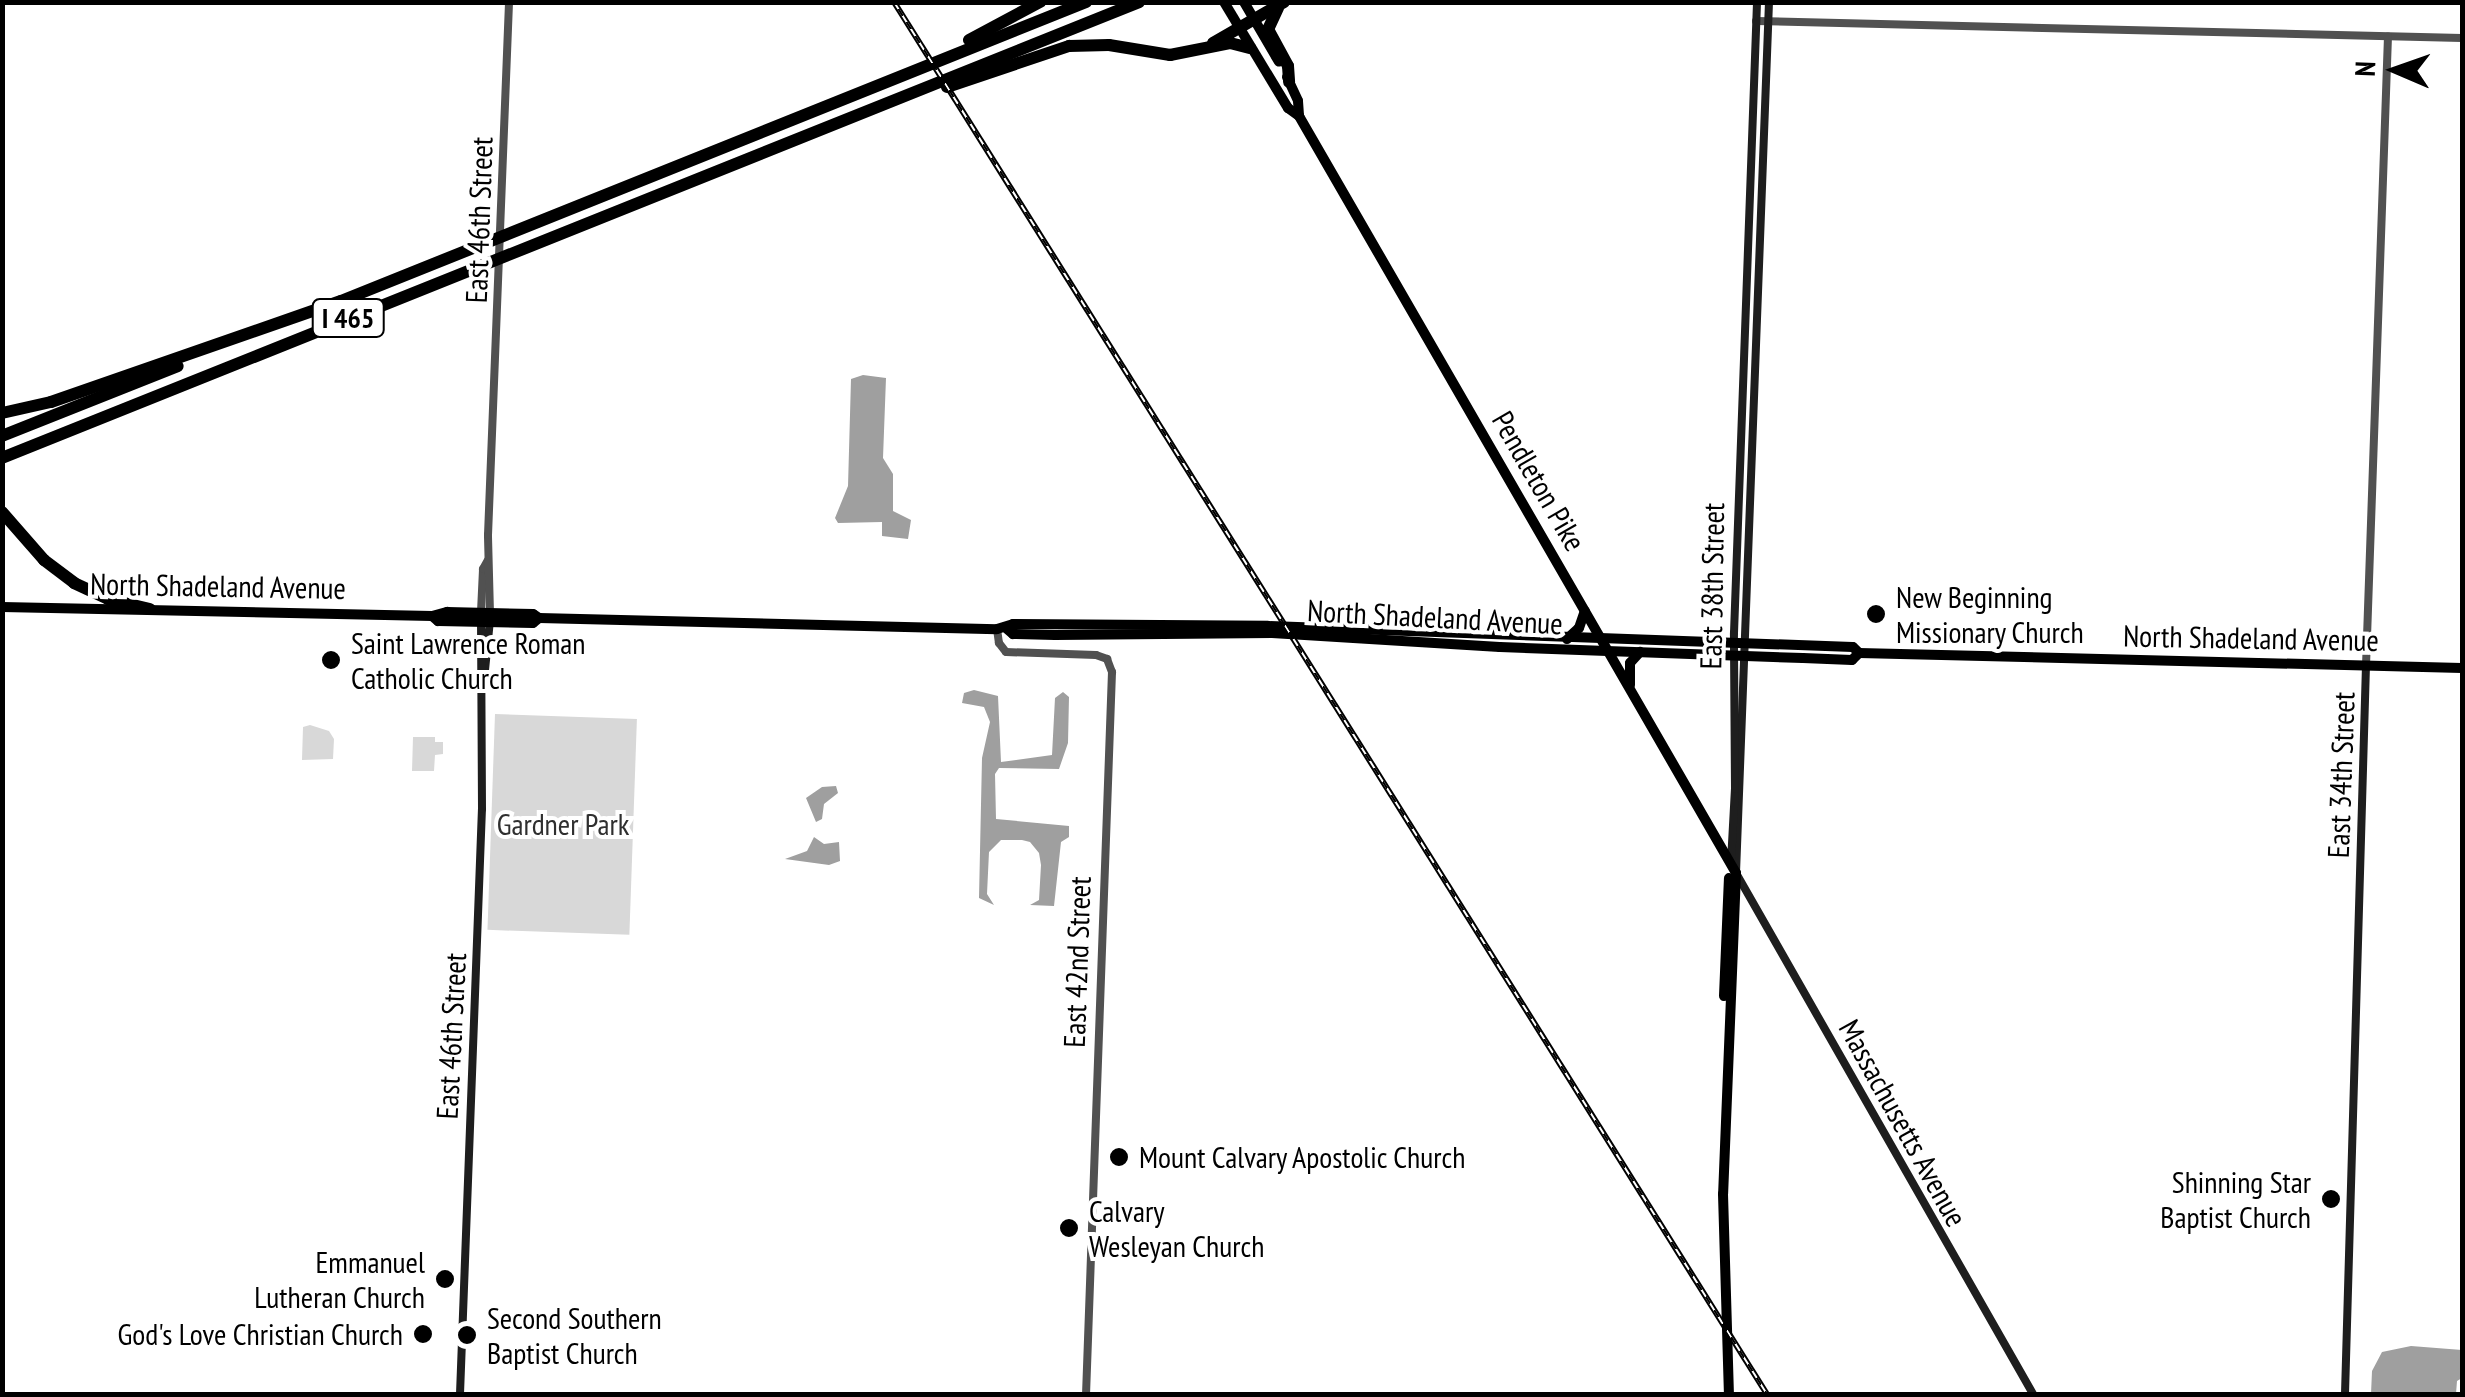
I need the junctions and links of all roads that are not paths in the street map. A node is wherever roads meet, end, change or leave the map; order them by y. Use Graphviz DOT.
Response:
graph roads {
  1 [pos="509,2"];
  2 [pos="1040,2"];
  3 [pos="1086,2"];
  4 [pos="1139,2"];
  5 [pos="1224,2"];
  6 [pos="1244,2"];
  7 [pos="1757,2"];
  8 [pos="1769,2"];
  9 [pos="1284,3"];
  10 [pos="1254,20"];
  11 [pos="1756,21"];
  12 [pos="1768,21"];
  13 [pos="1238,28"];
  14 [pos="2388,36"];
  15 [pos="2462,38"];
  16 [pos="1250,48"];
  17 [pos="1202,50"];
  18 [pos="949,53"];
  19 [pos="964,77"];
  20 [pos="1289,82"];
  21 [pos="1299,115"];
  22 [pos="254,333"];
  23 [pos="2,414"];
  24 [pos="2,436"];
  25 [pos="2,458"];
  26 [pos="2,512"];
  27 [pos="94,601"];
  28 [pos="2,607"];
  29 [pos="150,609"];
  30 [pos="1585,611"];
  31 [pos="486,617"];
  32 [pos="1002,629"];
  33 [pos="1314,631"];
  34 [pos="1566,639"];
  35 [pos="1604,645"];
  36 [pos="1738,650"];
  37 [pos="1642,651"];
  38 [pos="2366,666"];
  39 [pos="2462,668"];
  40 [pos="1630,691"];
  41 [pos="1733,868"];
  42 [pos="460,1394"];
  43 [pos="1086,1394"];
  44 [pos="1729,1394"];
  45 [pos="2033,1394"];
  46 [pos="2345,1394"];
  1 -- 31 [label="street, East 46th Street"];
  2 -- 18 [label="highway"];
  3 -- 18 [label="highway, I 465"];
  4 -- 19 [label="highway"];
  5 -- 13 [label="main road, Pendleton Pike"];
  6 -- 10 [label="main road, Pendleton Pike"];
  7 -- 11 [label="main road, East 38th Street"];
  8 -- 12 [label="main road, East 38th Street"];
  9 -- 10 [label="highway"];
  9 -- 20 [label="highway"];
  10 -- 13 [label="highway"];
  10 -- 20 [label="main road, Pendleton Pike"];
  11 -- 12 [label="street"];
  11 -- 36 [label="main road, East 38th Street"];
  12 -- 14 [label="street"];
  12 -- 36 [label="main road, East 38th Street"];
  13 -- 16 [label="main road, Pendleton Pike"];
  13 -- 17 [label="highway"];
  14 -- 15 [label="street"];
  14 -- 38 [label="street, East 34th Street"];
  16 -- 17 [label="highway"];
  16 -- 21 [label="main road, Pendleton Pike"];
  17 -- 19 [label="highway"];
  18 -- 22 [label="highway, I 465"];
  19 -- 25 [label="highway, I 465"];
  20 -- 21 [label="main road, Pendleton Pike"];
  21 -- 30 [label="main road, Pendleton Pike"];
  22 -- 23 [label="highway"];
  22 -- 24 [label="highway, I 465"];
  26 -- 27 [label="highway"];
  27 -- 28 [label="main road, North Shadeland Avenue"];
  27 -- 29 [label="highway"];
  29 -- 31 [label="main road, North Shadeland Avenue"];
  30 -- 34 [label="main road"];
  30 -- 35 [label="main road, Pendleton Pike"];
  31 -- 32 [label="main road, North Shadeland Avenue"];
  31 -- 42 [label="main road, East 46th Street"];
  32 -- 33 [label="main road, North Shadeland Avenue"];
  32 -- 43 [label="street, East 42nd Street"];
  33 -- 34 [label="main road, North Shadeland Avenue"];
  33 -- 35 [label="main road, North Shadeland Avenue"];
  34 -- 35 [label="main road, North Shadeland Avenue"];
  35 -- 36 [label="main road, North Shadeland Avenue"];
  35 -- 37 [label="main road, North Shadeland Avenue"];
  35 -- 40 [label="main road, Pendleton Pike"];
  36 -- 37 [label="main road, North Shadeland Avenue"];
  36 -- 38 [label="main road, North Shadeland Avenue"];
  36 -- 41 [label="main road, East 38th Street"];
  37 -- 40 [label="main road"];
  38 -- 39 [label="main road, North Shadeland Avenue"];
  38 -- 46 [label="main road, East 34th Street"];
  40 -- 41 [label="main road, Pendleton Pike"];
  41 -- 44 [label="main road, East 38th Street"];
  41 -- 45 [label="main road, Massachusetts Avenue"];
}
